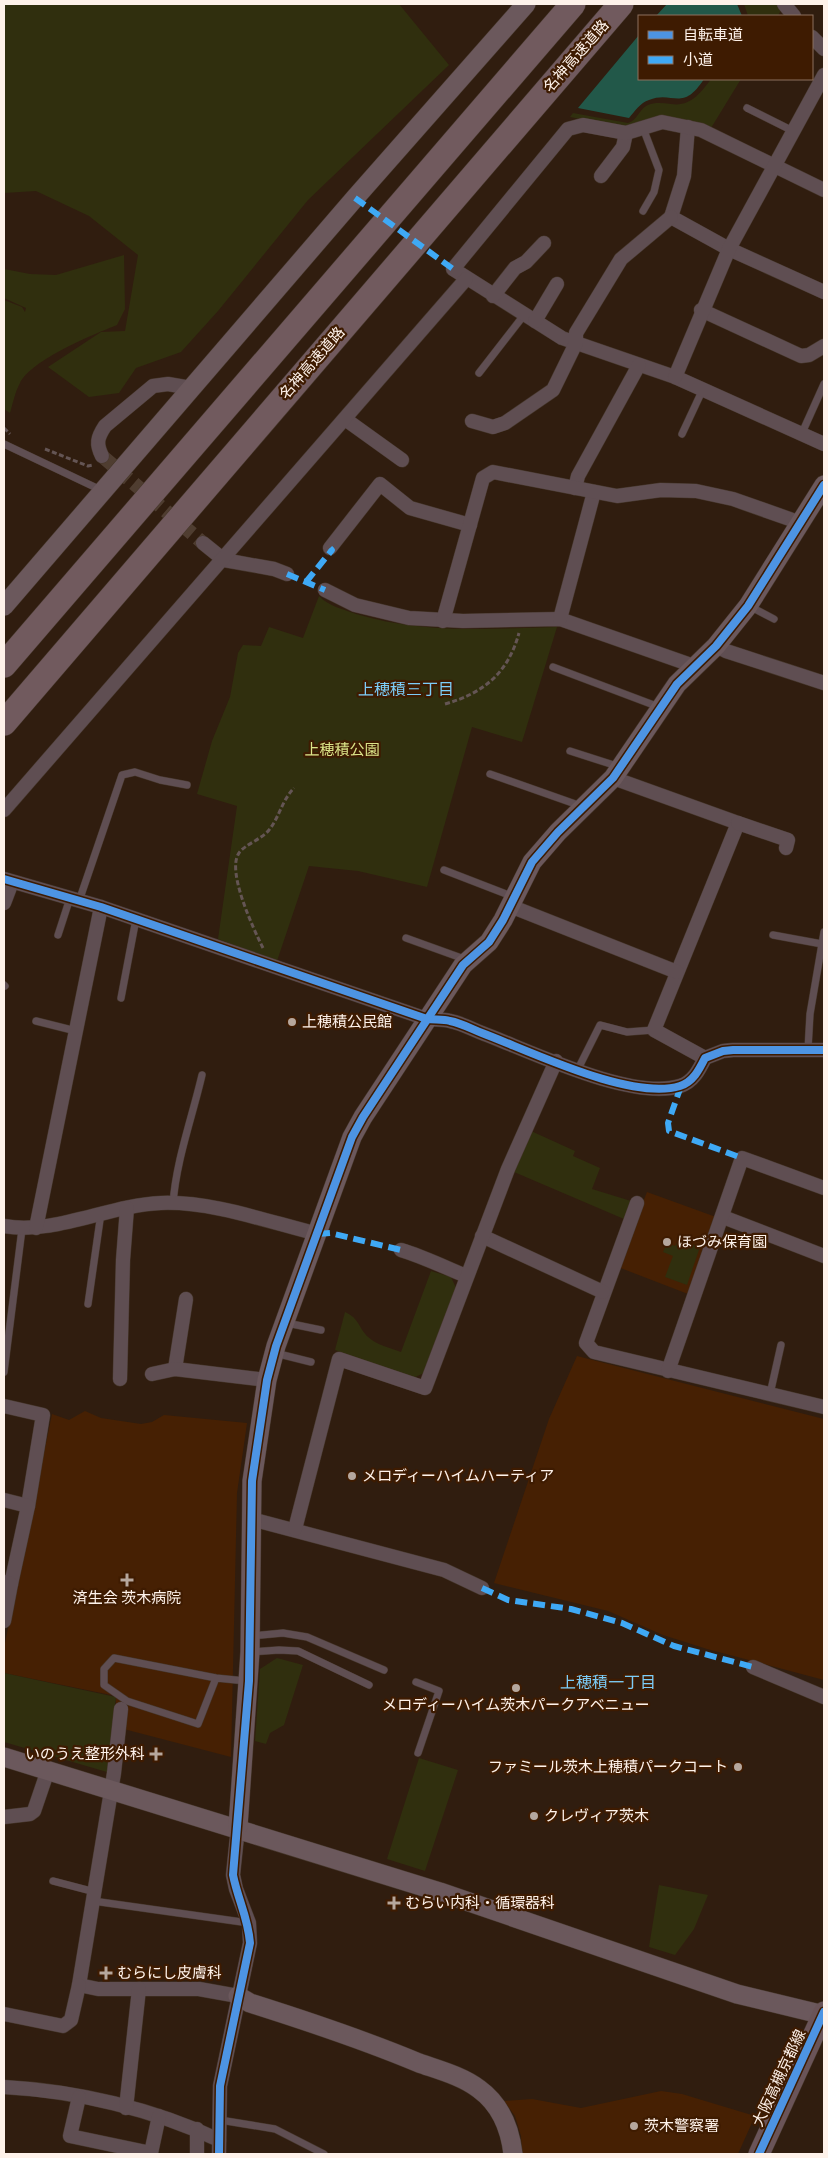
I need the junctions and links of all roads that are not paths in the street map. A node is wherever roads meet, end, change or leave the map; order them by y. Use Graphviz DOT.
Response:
graph roads {
  1 [pos="526,4"];
  2 [pos="573,4"];
  3 [pos="621,4"];
  4 [pos="784,4"];
  5 [pos="793,15"];
  6 [pos="813,38"];
  7 [pos="824,49"];
  8 [pos="824,75"];
  9 [pos="747,108"];
  10 [pos="688,127"];
  11 [pos="643,128"];
  12 [pos="793,131"];
  13 [pos="626,133"];
  14 [pos="774,165"];
  15 [pos="601,176"];
  16 [pos="824,190"];
  17 [pos="643,211"];
  18 [pos="672,217"];
  19 [pos="544,244"];
  20 [pos="728,249"];
  21 [pos="466,279"];
  22 [pos="557,284"];
  23 [pos="824,292"];
  24 [pos="494,296"];
  25 [pos="701,310"];
  26 [pos="529,318"];
  27 [pos="576,343"];
  28 [pos="824,346"];
  29 [pos="639,365"];
  30 [pos="479,373"];
  31 [pos="675,377"];
  32 [pos="824,384"];
  33 [pos="191,388"];
  34 [pos="703,389"];
  35 [pos="344,419"];
  36 [pos="472,421"];
  37 [pos="802,433"];
  38 [pos="682,434"];
  39 [pos="4,444"];
  40 [pos="824,444"];
  41 [pos="102,460"];
  42 [pos="402,460"];
  43 [pos="575,488"];
  44 [pos="103,491"];
  45 [pos="594,492"];
  46 [pos="822,492"];
  47 [pos="801,522"];
  48 [pos="470,524"];
  49 [pos="203,543"];
  50 [pos="330,548"];
  51 [pos="224,560"];
  52 [pos="286,574"];
  53 [pos="325,590"];
  54 [pos="4,606"];
  55 [pos="748,606"];
  56 [pos="560,619"];
  57 [pos="774,619"];
  58 [pos="443,620"];
  59 [pos="716,646"];
  60 [pos="4,665"];
  61 [pos="694,666"];
  62 [pos="554,668"];
  63 [pos="824,683"];
  64 [pos="659,707"];
  65 [pos="4,722"];
  66 [pos="570,751"];
  67 [pos="616,773"];
  68 [pos="490,774"];
  69 [pos="186,785"];
  70 [pos="583,807"];
  71 [pos="4,810"];
  72 [pos="738,823"];
  73 [pos="786,848"];
  74 [pos="444,870"];
  75 [pos="8,881"];
  76 [pos="75,899"];
  77 [pos="512,901"];
  78 [pos="4,903"];
  79 [pos="101,907"];
  80 [pos="136,919"];
  81 [pos="824,932"];
  82 [pos="58,935"];
  83 [pos="773,935"];
  84 [pos="406,938"];
  85 [pos="823,943"];
  86 [pos="468,960"];
  87 [pos="677,972"];
  88 [pos="121,998"];
  89 [pos="427,1019"];
  90 [pos="36,1021"];
  91 [pos="654,1030"];
  92 [pos="76,1031"];
  93 [pos="808,1049"];
  94 [pos="824,1050"];
  95 [pos="704,1058"];
  96 [pos="556,1061"];
  97 [pos="578,1069"];
  98 [pos="202,1076"];
  99 [pos="824,1188"];
  100 [pos="637,1203"];
  101 [pos="173,1204"];
  102 [pos="127,1208"];
  103 [pos="101,1213"];
  104 [pos="723,1217"];
  105 [pos="4,1226"];
  106 [pos="29,1228"];
  107 [pos="318,1234"];
  108 [pos="482,1236"];
  109 [pos="401,1250"];
  110 [pos="824,1256"];
  111 [pos="466,1276"];
  112 [pos="603,1292"];
  113 [pos="186,1299"];
  114 [pos="88,1304"];
  115 [pos="284,1322"];
  116 [pos="320,1330"];
  117 [pos="782,1346"];
  118 [pos="274,1352"];
  119 [pos="311,1362"];
  120 [pos="175,1369"];
  121 [pos="668,1371"];
  122 [pos="4,1372"];
  123 [pos="152,1374"];
  124 [pos="120,1379"];
  125 [pos="267,1380"];
  126 [pos="770,1394"];
  127 [pos="4,1406"];
  128 [pos="824,1407"];
  129 [pos="4,1500"];
  130 [pos="28,1506"];
  131 [pos="251,1519"];
  132 [pos="295,1529"];
  133 [pos="8,1583"];
  134 [pos="482,1588"];
  135 [pos="4,1621"];
  136 [pos="250,1644"];
  137 [pos="754,1667"];
  138 [pos="384,1670"];
  139 [pos="216,1678"];
  140 [pos="249,1681"];
  141 [pos="416,1682"];
  142 [pos="369,1685"];
  143 [pos="824,1697"];
  144 [pos="122,1709"];
  145 [pos="418,1753"];
  146 [pos="4,1757"];
  147 [pos="48,1770"];
  148 [pos="111,1789"];
  149 [pos="4,1817"];
  150 [pos="238,1827"];
  151 [pos="52,1881"];
  152 [pos="94,1896"];
  153 [pos="249,1923"];
  154 [pos="79,1985"];
  155 [pos="139,1989"];
  156 [pos="238,1996"];
  157 [pos="4,2014"];
  158 [pos="824,2014"];
  159 [pos="4,2087"];
  160 [pos="79,2097"];
  161 [pos="126,2108"];
  162 [pos="159,2116"];
  163 [pos="220,2120"];
  164 [pos="197,2129"];
  165 [pos="220,2140"];
  166 [pos="197,2153"];
  167 [pos="219,2154"];
  168 [pos="324,2154"];
  169 [pos="513,2154"];
  170 [pos="759,2154"];
  1 -- 33 [label="street"];
  2 -- 60 [label="highway"];
  3 -- 65 [label="highway, 名神高速道路"];
  4 -- 5 [label="street"];
  6 -- 7 [label="street"];
  8 -- 12 [label="street"];
  9 -- 12 [label="lane"];
  10 -- 11 [label="street"];
  10 -- 14 [label="street"];
  10 -- 18 [label="street"];
  11 -- 13 [label="street"];
  11 -- 17 [label="lane"];
  12 -- 14 [label="street"];
  13 -- 15 [label="street"];
  13 -- 21 [label="street"];
  14 -- 16 [label="street"];
  14 -- 20 [label="street"];
  18 -- 20 [label="street"];
  18 -- 27 [label="street"];
  19 -- 24 [label="street"];
  20 -- 23 [label="street"];
  20 -- 25 [label="street"];
  21 -- 24 [label="street"];
  21 -- 35 [label="street"];
  22 -- 26 [label="street"];
  24 -- 26 [label="street"];
  25 -- 28 [label="street"];
  25 -- 31 [label="street"];
  26 -- 27 [label="street"];
  26 -- 30 [label="lane"];
  27 -- 29 [label="street"];
  27 -- 36 [label="street"];
  29 -- 31 [label="street"];
  29 -- 43 [label="street"];
  31 -- 34 [label="street"];
  32 -- 37 [label="lane"];
  33 -- 41 [label="street"];
  33 -- 44 [label="street"];
  34 -- 37 [label="street"];
  34 -- 38 [label="lane"];
  35 -- 42 [label="street"];
  35 -- 51 [label="street"];
  37 -- 40 [label="street"];
  39 -- 44 [label="lane"];
  43 -- 45 [label="street"];
  43 -- 48 [label="street"];
  44 -- 54 [label="street"];
  45 -- 47 [label="street"];
  45 -- 56 [label="street"];
  46 -- 47 [label="street"];
  47 -- 55 [label="street"];
  48 -- 50 [label="street"];
  48 -- 58 [label="street"];
  49 -- 51 [label="street"];
  51 -- 52 [label="street"];
  51 -- 71 [label="street"];
  53 -- 58 [label="street"];
  55 -- 57 [label="lane"];
  55 -- 59 [label="street"];
  56 -- 58 [label="street"];
  56 -- 61 [label="street"];
  59 -- 61 [label="street"];
  59 -- 63 [label="street"];
  61 -- 64 [label="street"];
  62 -- 64 [label="lane"];
  64 -- 67 [label="street"];
  66 -- 67 [label="lane"];
  67 -- 70 [label="street"];
  67 -- 72 [label="street"];
  68 -- 70 [label="lane"];
  69 -- 76 [label="lane"];
  70 -- 77 [label="street"];
  72 -- 73 [label="street"];
  72 -- 87 [label="street"];
  74 -- 77 [label="lane"];
  75 -- 76 [label="street"];
  75 -- 78 [label="street"];
  76 -- 79 [label="street"];
  76 -- 82 [label="lane"];
  77 -- 86 [label="street"];
  77 -- 87 [label="street"];
  79 -- 80 [label="street"];
  79 -- 92 [label="street"];
  80 -- 88 [label="lane"];
  80 -- 89 [label="street"];
  81 -- 85 [label="lane"];
  83 -- 85 [label="lane"];
  84 -- 86 [label="lane"];
  85 -- 93 [label="lane"];
  86 -- 89 [label="street"];
  87 -- 91 [label="street"];
  89 -- 96 [label="street"];
  89 -- 107 [label="street"];
  90 -- 92 [label="lane"];
  91 -- 95 [label="street"];
  91 -- 97 [label="lane"];
  92 -- 106 [label="street"];
  93 -- 94 [label="street"];
  93 -- 95 [label="street"];
  95 -- 97 [label="street"];
  96 -- 97 [label="street"];
  96 -- 108 [label="street"];
  98 -- 101 [label="lane"];
  99 -- 104 [label="street"];
  100 -- 112 [label="street"];
  101 -- 102 [label="street"];
  101 -- 107 [label="street"];
  102 -- 103 [label="street"];
  102 -- 124 [label="street"];
  103 -- 106 [label="street"];
  103 -- 114 [label="lane"];
  104 -- 110 [label="street"];
  104 -- 121 [label="street"];
  105 -- 106 [label="street"];
  106 -- 122 [label="lane"];
  107 -- 115 [label="street"];
  108 -- 111 [label="street"];
  108 -- 112 [label="street"];
  109 -- 111 [label="street"];
  111 -- 132 [label="street"];
  112 -- 121 [label="street"];
  113 -- 120 [label="street"];
  115 -- 116 [label="lane"];
  115 -- 118 [label="street"];
  117 -- 126 [label="lane"];
  118 -- 119 [label="lane"];
  118 -- 125 [label="street"];
  120 -- 123 [label="street"];
  120 -- 125 [label="street"];
  121 -- 126 [label="street"];
  125 -- 131 [label="street"];
  126 -- 128 [label="street"];
  127 -- 130 [label="street"];
  129 -- 130 [label="street"];
  130 -- 133 [label="street"];
  131 -- 132 [label="street"];
  131 -- 136 [label="street"];
  132 -- 134 [label="street"];
  133 -- 135 [label="street"];
  136 -- 138 [label="lane"];
  136 -- 140 [label="street"];
  136 -- 142 [label="lane"];
  137 -- 143 [label="street"];
  139 -- 139 [label="lane"];
  139 -- 140 [label="lane"];
  140 -- 150 [label="street"];
  141 -- 145 [label="lane"];
  144 -- 148 [label="street"];
  146 -- 147 [label="street"];
  147 -- 148 [label="street"];
  147 -- 149 [label="street"];
  148 -- 150 [label="street"];
  148 -- 152 [label="street"];
  150 -- 153 [label="street"];
  150 -- 158 [label="street"];
  151 -- 152 [label="lane"];
  152 -- 153 [label="lane"];
  152 -- 154 [label="street"];
  153 -- 156 [label="street"];
  154 -- 155 [label="street"];
  154 -- 157 [label="street"];
  155 -- 156 [label="street"];
  155 -- 161 [label="street"];
  156 -- 163 [label="street"];
  156 -- 169 [label="street"];
  158 -- 170 [label="main road, 大阪高槻京都線"];
  159 -- 160 [label="street"];
  160 -- 161 [label="street"];
  160 -- 162 [label="street"];
  161 -- 162 [label="street"];
  162 -- 164 [label="street"];
  163 -- 165 [label="street"];
  163 -- 168 [label="lane"];
  164 -- 165 [label="street"];
  164 -- 166 [label="street"];
  165 -- 167 [label="street"];
}
